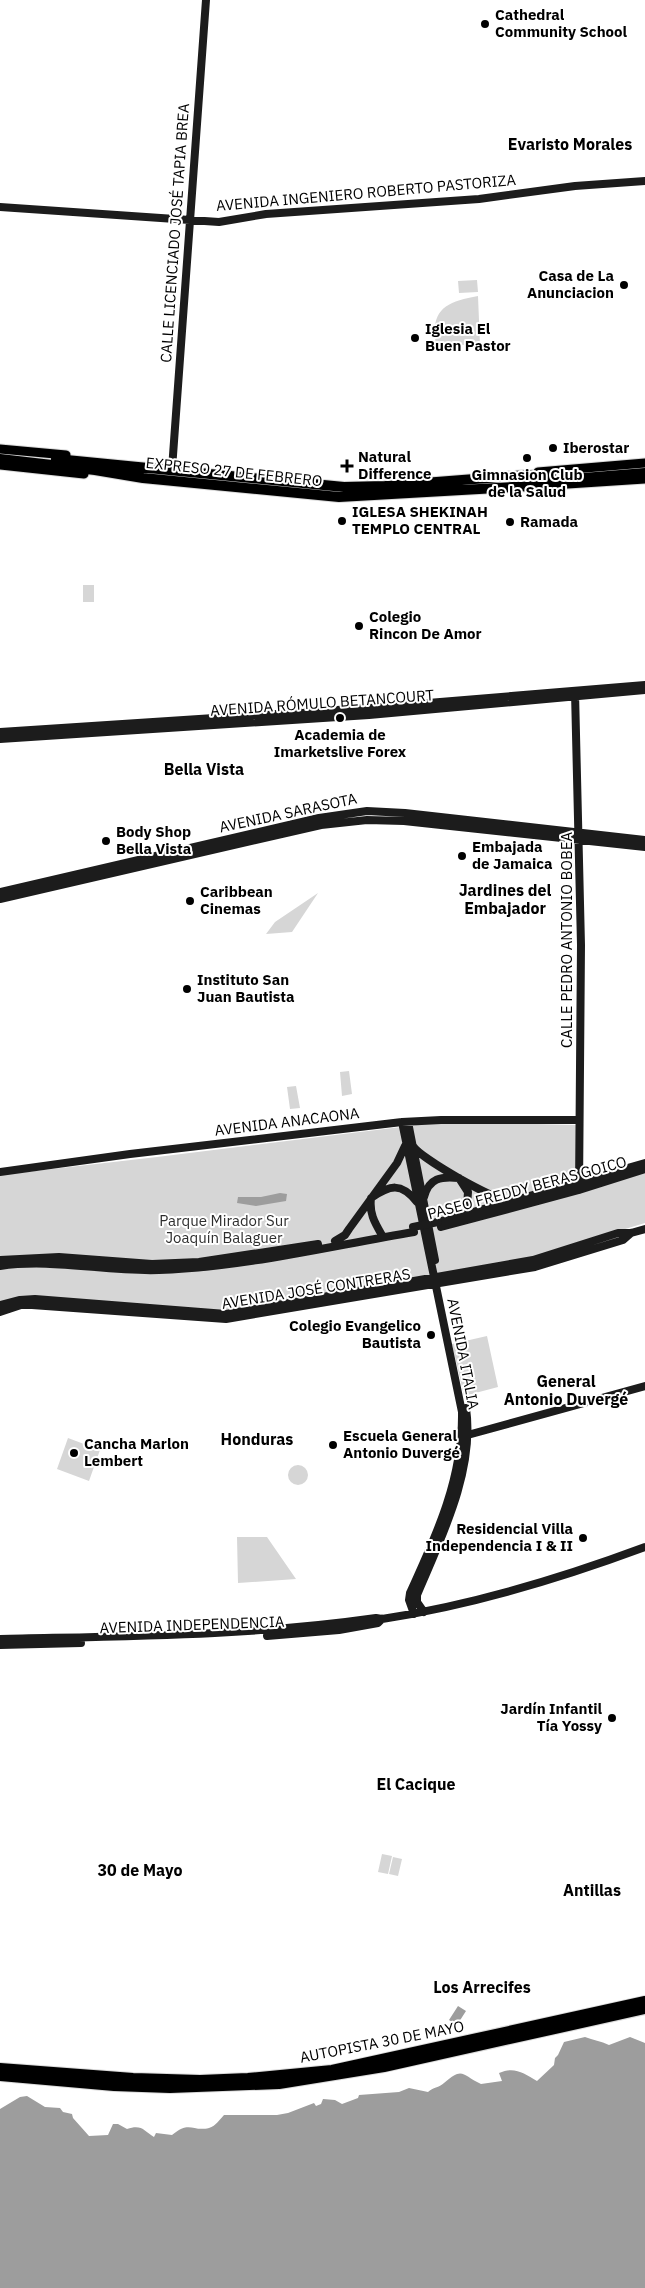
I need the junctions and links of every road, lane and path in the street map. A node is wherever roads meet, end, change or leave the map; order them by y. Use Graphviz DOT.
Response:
graph roads {
  1 [pos="206,0"];
  2 [pos="645,181"];
  3 [pos="0,207"];
  4 [pos="190,220"];
  5 [pos="0,449"];
  6 [pos="0,454"];
  7 [pos="0,459"];
  8 [pos="90,461"];
  9 [pos="645,464"];
  10 [pos="0,465"];
  11 [pos="172,469"];
  12 [pos="645,469"];
  13 [pos="645,473"];
  14 [pos="109,474"];
  15 [pos="527,474"];
  16 [pos="645,479"];
  17 [pos="530,486"];
  18 [pos="645,685"];
  19 [pos="645,690"];
  20 [pos="575,693"];
  21 [pos="0,732"];
  22 [pos="0,739"];
  23 [pos="580,836"];
  24 [pos="645,840"];
  25 [pos="645,847"];
  26 [pos="0,892"];
  27 [pos="0,899"];
  28 [pos="580,1120"];
  29 [pos="405,1122"];
  30 [pos="408,1141"];
  31 [pos="645,1164"];
  32 [pos="645,1169"];
  33 [pos="0,1172"];
  34 [pos="459,1178"];
  35 [pos="579,1187"];
  36 [pos="371,1198"];
  37 [pos="520,1200"];
  38 [pos="421,1202"];
  39 [pos="466,1218"];
  40 [pos="645,1229"];
  41 [pos="381,1235"];
  42 [pos="335,1241"];
  43 [pos="0,1260"];
  44 [pos="0,1266"];
  45 [pos="437,1280"];
  46 [pos="0,1305"];
  47 [pos="0,1312"];
  48 [pos="645,1386"];
  49 [pos="464,1434"];
  50 [pos="645,1547"];
  51 [pos="424,1612"];
  52 [pos="414,1614"];
  53 [pos="2,1642"];
  54 [pos="645,2001"];
  55 [pos="645,2009"];
  56 [pos="0,2068"];
  57 [pos="0,2076"];
  1 -- 4 [label="main road, CALLE LICENCIADO JOSÉ TAPIA BREA"];
  2 -- 4 [label="main road, AVENIDA INGENIERO ROBERTO PASTORIZA"];
  3 -- 4 [label="main road, AVENIDA INGENIERO ROBERTO PASTORIZA"];
  4 -- 11 [label="main road, CALLE LICENCIADO JOSÉ TAPIA BREA"];
  5 -- 8 [label="main road"];
  6 -- 8 [label="highway, EXPRESO 27 DE FEBRERO"];
  7 -- 14 [label="highway, EXPRESO 27 DE FEBRERO"];
  8 -- 11 [label="highway, EXPRESO 27 DE FEBRERO"];
  9 -- 15 [label="main road"];
  10 -- 14 [label="main road"];
  11 -- 15 [label="highway, EXPRESO 27 DE FEBRERO"];
  12 -- 15 [label="highway, EXPRESO 27 DE FEBRERO"];
  13 -- 17 [label="highway, EXPRESO 27 DE FEBRERO"];
  14 -- 17 [label="highway, EXPRESO 27 DE FEBRERO"];
  16 -- 17 [label="main road"];
  18 -- 20 [label="main road, AVENIDA RÓMULO BETANCOURT"];
  19 -- 20 [label="main road, AVENIDA RÓMULO BETANCOURT"];
  20 -- 21 [label="main road, AVENIDA RÓMULO BETANCOURT"];
  20 -- 22 [label="main road, AVENIDA RÓMULO BETANCOURT"];
  20 -- 23 [label="main road, CALLE PEDRO ANTONIO BOBEA"];
  23 -- 24 [label="main road, AVENIDA SARASOTA"];
  23 -- 25 [label="main road, AVENIDA SARASOTA"];
  23 -- 26 [label="main road, AVENIDA SARASOTA"];
  23 -- 27 [label="main road, AVENIDA SARASOTA"];
  23 -- 28 [label="main road, CALLE PEDRO ANTONIO BOBEA"];
  28 -- 29 [label="main road, AVENIDA ANACAONA"];
  28 -- 35 [label="main road, CALLE PEDRO ANTONIO BOBEA"];
  29 -- 30 [label="main road, AVENIDA ITALIA"];
  29 -- 33 [label="main road, AVENIDA ANACAONA"];
  30 -- 34 [label="main road"];
  30 -- 36 [label="main road"];
  30 -- 38 [label="main road, AVENIDA ITALIA"];
  31 -- 35 [label="main road, PASEO FREDDY BERAS GOICO"];
  32 -- 35 [label="main road, PASEO FREDDY BERAS GOICO"];
  34 -- 37 [label="main road"];
  34 -- 38 [label="main road"];
  34 -- 39 [label="main road"];
  35 -- 37 [label="main road, PASEO FREDDY BERAS GOICO"];
  35 -- 39 [label="main road, PASEO FREDDY BERAS GOICO"];
  36 -- 38 [label="main road"];
  36 -- 41 [label="main road"];
  36 -- 42 [label="main road"];
  37 -- 39 [label="main road, PASEO FREDDY BERAS GOICO"];
  38 -- 45 [label="main road, AVENIDA ITALIA"];
  39 -- 41 [label="main road, PASEO FREDDY BERAS GOICO, bridge"];
  40 -- 45 [label="main road, AVENIDA JOSÉ CONTRERAS"];
  41 -- 42 [label="main road, PASEO FREDDY BERAS GOICO"];
  41 -- 44 [label="main road, PASEO FREDDY BERAS GOICO"];
  42 -- 43 [label="main road, PASEO FREDDY BERAS GOICO"];
  45 -- 46 [label="main road, AVENIDA JOSÉ CONTRERAS"];
  45 -- 47 [label="main road, AVENIDA JOSÉ CONTRERAS"];
  45 -- 49 [label="main road, AVENIDA ITALIA"];
  48 -- 49 [label="main road"];
  49 -- 51 [label="main road, AVENIDA ITALIA"];
  49 -- 52 [label="main road, AVENIDA ITALIA"];
  50 -- 51 [label="main road, AVENIDA INDEPENDENCIA"];
  51 -- 52 [label="main road, AVENIDA INDEPENDENCIA"];
  52 -- 53 [label="main road, AVENIDA INDEPENDENCIA"];
  54 -- 56 [label="highway, AUTOPISTA 30 DE MAYO"];
  55 -- 57 [label="highway, AUTOPISTA 30 DE MAYO"];
}
